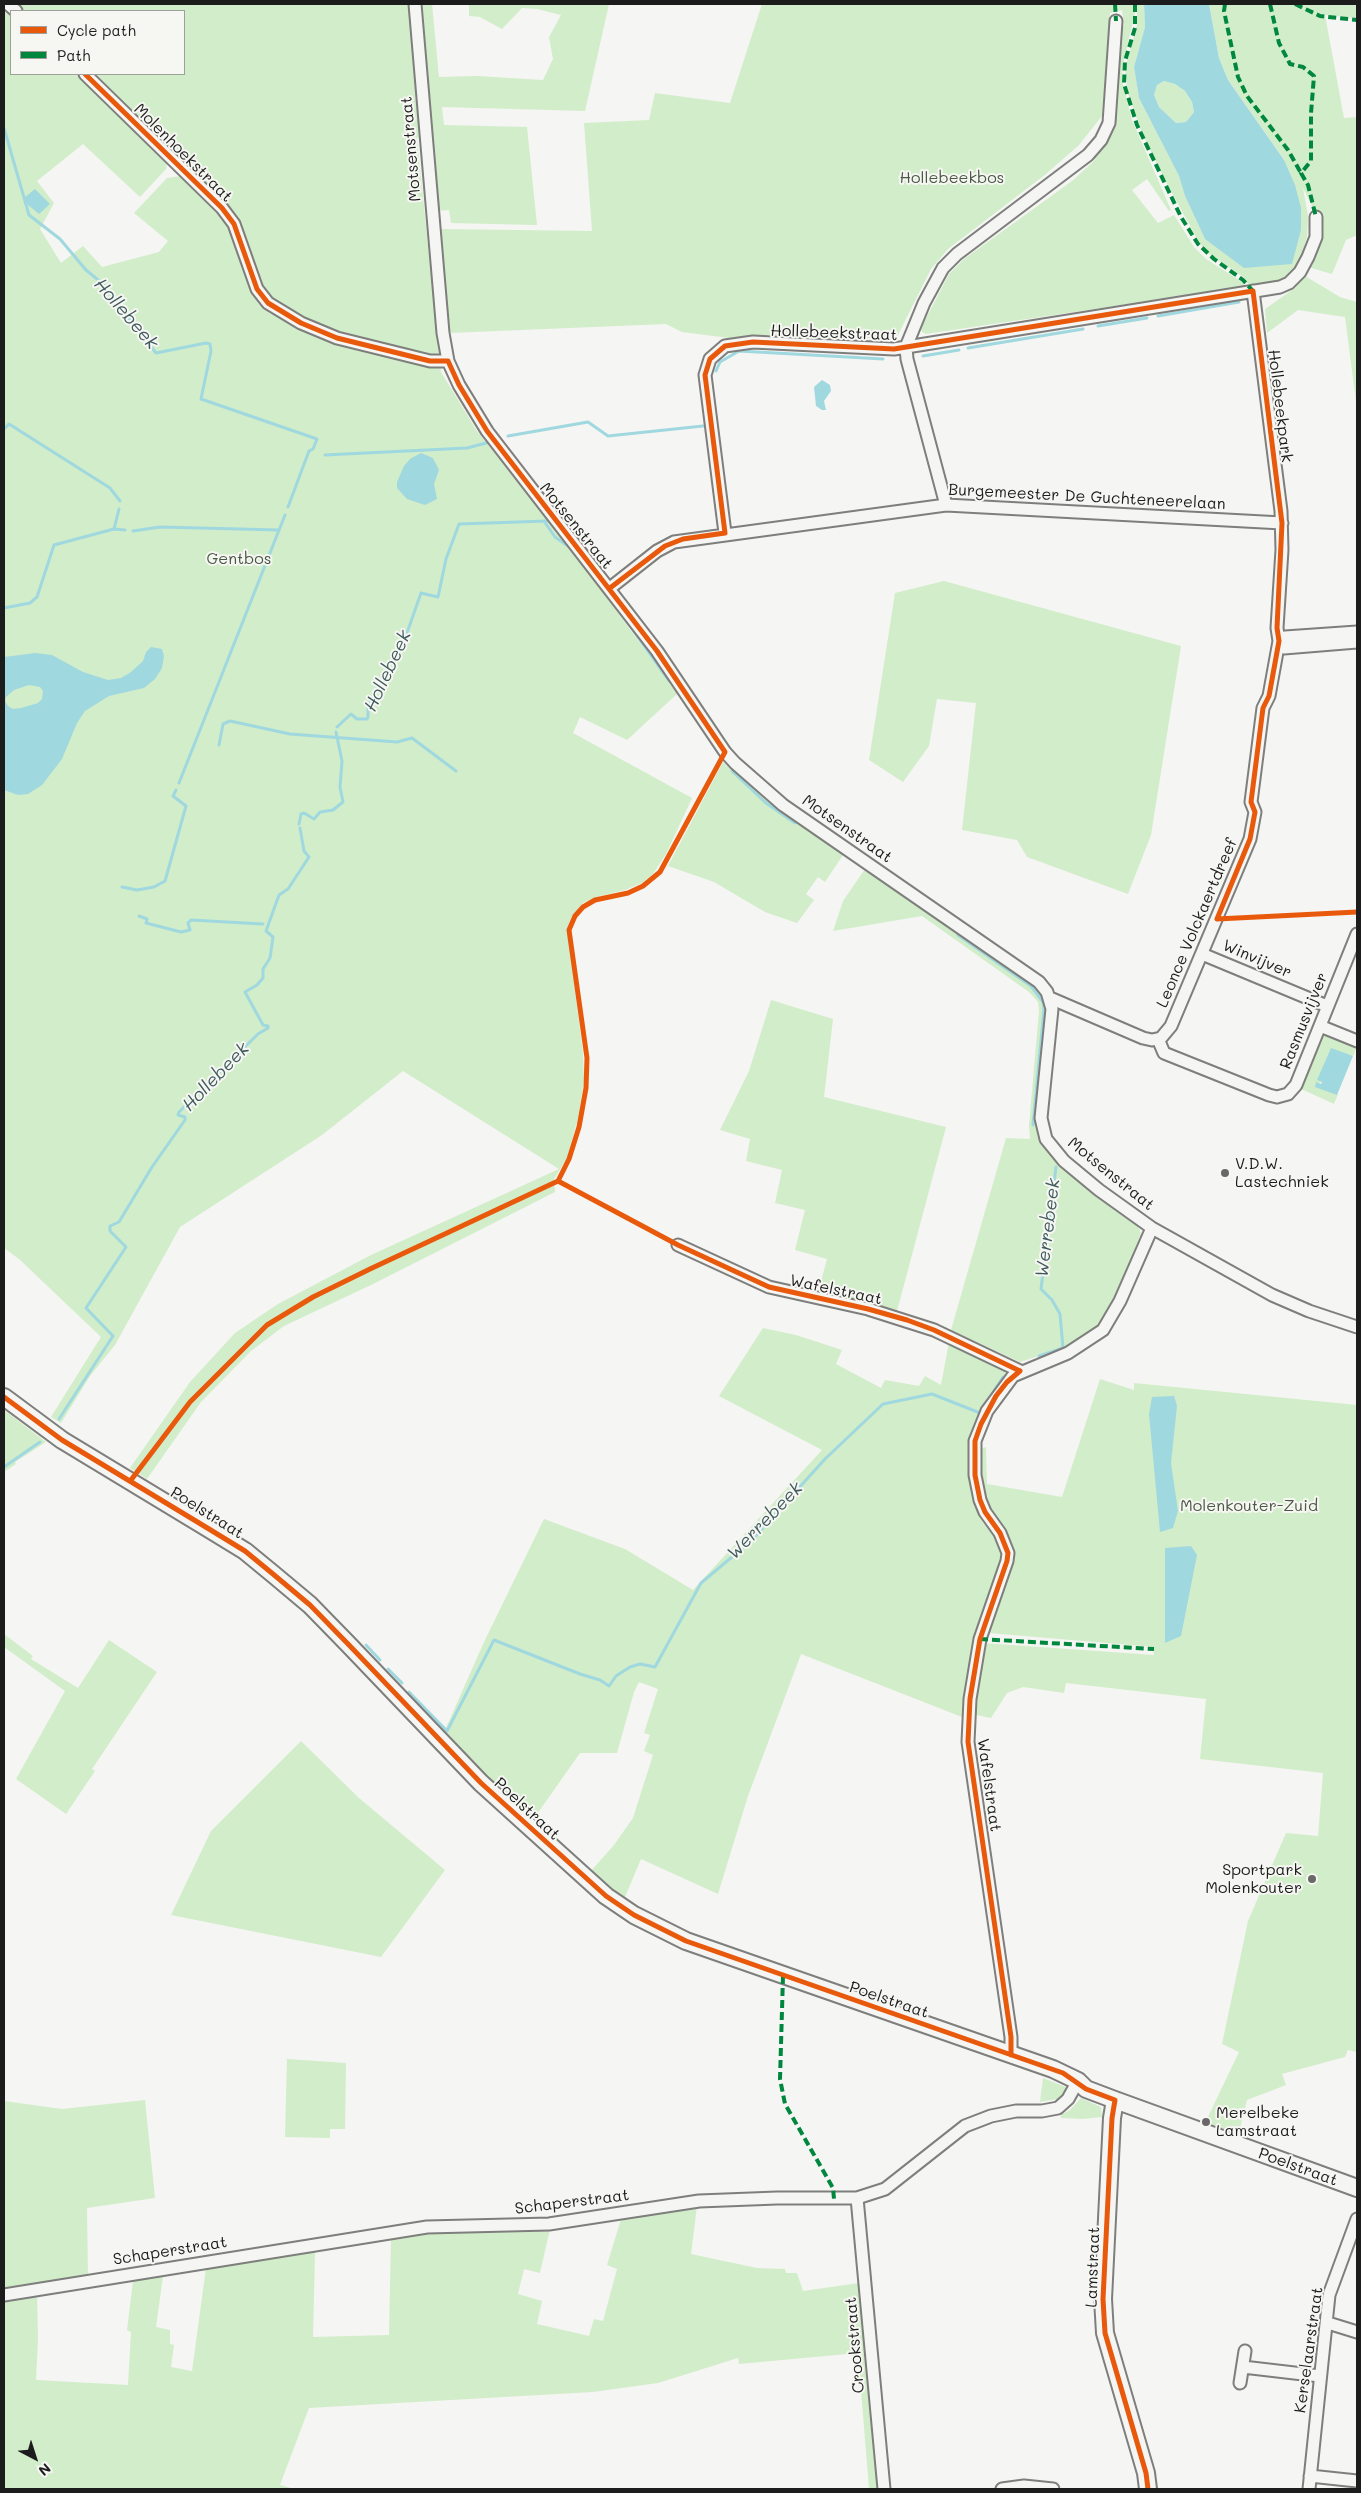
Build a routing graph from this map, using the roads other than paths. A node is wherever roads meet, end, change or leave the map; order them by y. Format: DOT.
graph roads {
  1 [pos="415,4"];
  2 [pos="1116,21"];
  3 [pos="85,75"];
  4 [pos="1316,216"];
  5 [pos="1253,291"];
  6 [pos="906,347"];
  7 [pos="448,361"];
  8 [pos="946,505"];
  9 [pos="1282,523"];
  10 [pos="725,533"];
  11 [pos="610,588"];
  12 [pos="1357,632"];
  13 [pos="1330,639"];
  14 [pos="1279,641"];
  15 [pos="1357,642"];
  16 [pos="1357,934"];
  17 [pos="1202,954"];
  18 [pos="1050,998"];
  19 [pos="1327,1006"];
  20 [pos="1320,1026"];
  21 [pos="1158,1039"];
  22 [pos="1357,1042"];
  23 [pos="1152,1228"];
  24 [pos="678,1246"];
  25 [pos="1357,1327"];
  26 [pos="1020,1371"];
  27 [pos="4,1397"];
  28 [pos="1011,2055"];
  29 [pos="1078,2081"];
  30 [pos="1115,2100"];
  31 [pos="1357,2188"];
  32 [pos="857,2198"];
  33 [pos="1357,2219"];
  34 [pos="4,2295"];
  35 [pos="1328,2323"];
  36 [pos="1357,2332"];
  37 [pos="1245,2351"];
  38 [pos="1243,2367"];
  39 [pos="1320,2376"];
  40 [pos="1240,2383"];
  41 [pos="1310,2476"];
  42 [pos="1357,2480"];
  43 [pos="884,2489"];
  44 [pos="1002,2489"];
  45 [pos="1053,2489"];
  46 [pos="1148,2489"];
  47 [pos="1309,2489"];
  1 -- 7 [label="street, Motsenstraat"];
  2 -- 6 [label="street"];
  3 -- 7 [label="street, Molenhoekstraat"];
  4 -- 5 [label="street"];
  5 -- 6 [label="street, Hollebeekstraat"];
  5 -- 9 [label="street, Hollebeekpark"];
  6 -- 8 [label="street, Hollebeekstraat"];
  6 -- 10 [label="street, Hollebeekstraat"];
  7 -- 11 [label="street, Motsenstraat"];
  8 -- 9 [label="street, Burgemeester De Guchteneerelaan"];
  8 -- 10 [label="street, Burgemeester De Guchteneerelaan"];
  9 -- 14 [label="street"];
  10 -- 11 [label="street, Burgemeester De Guchteneerelaan"];
  11 -- 18 [label="street, Motsenstraat"];
  12 -- 13 [label="street"];
  13 -- 14 [label="street"];
  13 -- 15 [label="street"];
  14 -- 17 [label="street, Leonce Volckaertdreef"];
  16 -- 19 [label="street, Rasmusvijver"];
  17 -- 19 [label="street, Winvijver"];
  17 -- 21 [label="street, Leonce Volckaertdreef"];
  18 -- 21 [label="street"];
  18 -- 23 [label="street, Motsenstraat"];
  19 -- 20 [label="street, Rasmusvijver"];
  20 -- 21 [label="street, Rasmusvijver"];
  20 -- 22 [label="street"];
  23 -- 25 [label="street, Motsenstraat"];
  23 -- 26 [label="street, Wafelstraat"];
  24 -- 26 [label="street, Wafelstraat"];
  26 -- 28 [label="street, Wafelstraat"];
  27 -- 28 [label="street, Poelstraat"];
  28 -- 29 [label="street, Poelstraat"];
  29 -- 30 [label="street, Poelstraat"];
  29 -- 32 [label="street, Schaperstraat"];
  30 -- 31 [label="street, Poelstraat"];
  30 -- 46 [label="street, Lamstraat"];
  32 -- 34 [label="street, Schaperstraat"];
  32 -- 43 [label="street, Crookstraat"];
  33 -- 35 [label="street, Kerselaarstraat"];
  35 -- 36 [label="street"];
  35 -- 39 [label="street, Kerselaarstraat"];
  37 -- 38 [label="street"];
  38 -- 39 [label="street"];
  38 -- 40 [label="street"];
  39 -- 41 [label="street, Kerselaarstraat"];
  41 -- 42 [label="street"];
  41 -- 47 [label="street, Kerselaarstraat"];
  44 -- 45 [label="street"];
}
